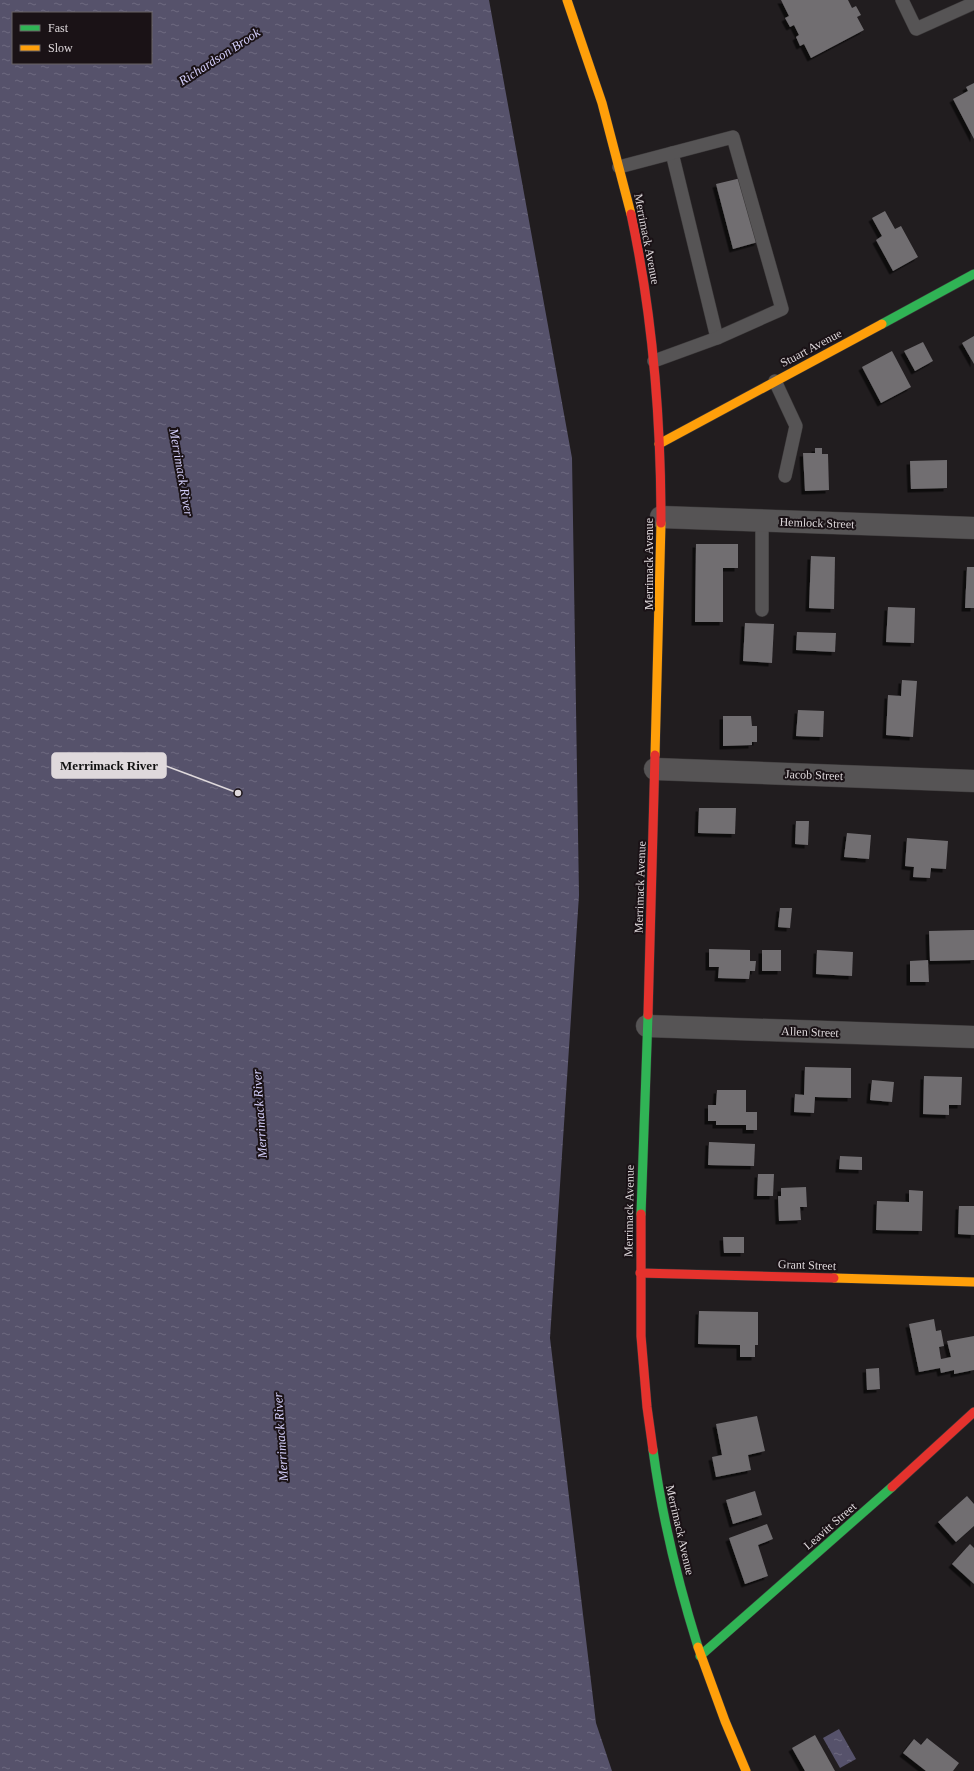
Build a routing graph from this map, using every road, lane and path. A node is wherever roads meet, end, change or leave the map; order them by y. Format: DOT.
graph roads {
  1 [pos="567,0"];
  2 [pos="902,0"];
  3 [pos="974,3"];
  4 [pos="672,153"];
  5 [pos="619,167"];
  6 [pos="974,274"];
  7 [pos="718,338"];
  8 [pos="654,361"];
  9 [pos="775,381"];
  10 [pos="659,444"];
  11 [pos="785,476"];
  12 [pos="661,518"];
  13 [pos="762,521"];
  14 [pos="974,528"];
  15 [pos="762,610"];
  16 [pos="655,769"];
  17 [pos="974,781"];
  18 [pos="647,1026"];
  19 [pos="974,1037"];
  20 [pos="640,1273"];
  21 [pos="974,1282"];
  22 [pos="974,1412"];
  23 [pos="700,1656"];
  24 [pos="746,1771"];
  1 -- 5 [label="main road, Merrimack Avenue"];
  2 -- 3 [label="lane"];
  4 -- 5 [label="lane"];
  4 -- 7 [label="lane"];
  4 -- 7 [label="lane"];
  5 -- 8 [label="main road, Merrimack Avenue"];
  6 -- 9 [label="main road, Stuart Avenue"];
  7 -- 8 [label="lane"];
  8 -- 10 [label="main road, Merrimack Avenue"];
  9 -- 10 [label="main road, Stuart Avenue"];
  9 -- 11 [label="lane"];
  10 -- 12 [label="main road, Merrimack Avenue"];
  12 -- 13 [label="street, Hemlock Street"];
  12 -- 16 [label="main road, Merrimack Avenue"];
  13 -- 14 [label="street, Hemlock Street"];
  13 -- 15 [label="lane"];
  16 -- 17 [label="street, Jacob Street"];
  16 -- 18 [label="main road, Merrimack Avenue"];
  18 -- 19 [label="street, Allen Street"];
  18 -- 20 [label="main road, Merrimack Avenue"];
  20 -- 21 [label="main road, Grant Street"];
  20 -- 23 [label="main road, Merrimack Avenue"];
  22 -- 23 [label="main road, Leavitt Street"];
  23 -- 24 [label="main road, Merrimack Avenue"];
}
